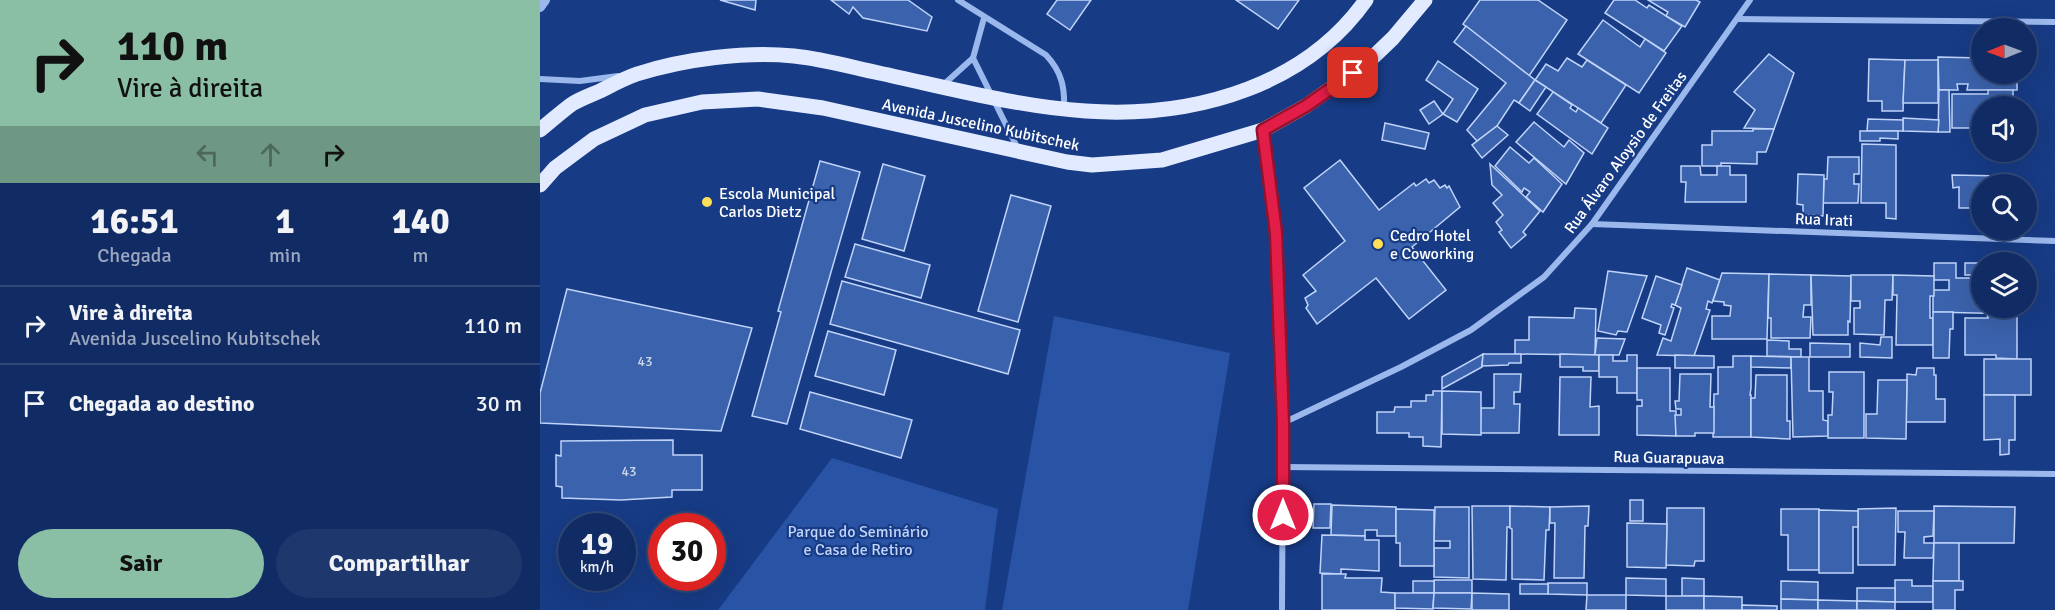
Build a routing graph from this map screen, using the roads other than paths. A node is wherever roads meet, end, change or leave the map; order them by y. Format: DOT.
graph roads {
  1 [pos="545,0"];
  2 [pos="958,0"];
  3 [pos="1366,0"];
  4 [pos="1425,0"];
  5 [pos="1750,0"];
  6 [pos="540,7"];
  7 [pos="984,18"];
  8 [pos="1738,19"];
  9 [pos="2055,22"];
  10 [pos="973,58"];
  11 [pos="636,74"];
  12 [pos="540,79"];
  13 [pos="942,86"];
  14 [pos="991,96"];
  15 [pos="1064,110"];
  16 [pos="540,130"];
  17 [pos="1263,130"];
  18 [pos="1020,152"];
  19 [pos="540,185"];
  20 [pos="1592,224"];
  21 [pos="2055,240"];
  22 [pos="1283,423"];
  23 [pos="1283,467"];
  24 [pos="2055,474"];
  25 [pos="1282,610"];
  1 -- 6 [label="street"];
  2 -- 7 [label="street"];
  3 -- 15 [label="main road, Avenida Juscelino Kubitschek"];
  4 -- 17 [label="main road, Avenida Juscelino Kubitschek"];
  5 -- 8 [label="street, Rua Álvaro Aloysio de Freitas"];
  7 -- 10 [label="street"];
  7 -- 15 [label="street"];
  8 -- 9 [label="street"];
  8 -- 20 [label="street, Rua Álvaro Aloysio de Freitas"];
  10 -- 13 [label="street"];
  10 -- 14 [label="street"];
  11 -- 12 [label="street"];
  11 -- 13 [label="main road, Avenida Juscelino Kubitschek"];
  11 -- 16 [label="main road, Avenida Juscelino Kubitschek"];
  13 -- 14 [label="main road, Avenida Juscelino Kubitschek"];
  14 -- 15 [label="main road, Avenida Juscelino Kubitschek"];
  14 -- 18 [label="street"];
  17 -- 18 [label="main road, Avenida Juscelino Kubitschek"];
  17 -- 22 [label="street"];
  18 -- 19 [label="main road, Avenida Juscelino Kubitschek"];
  20 -- 21 [label="street, Rua Irati"];
  20 -- 22 [label="street, Rua Álvaro Aloysio de Freitas"];
  22 -- 23 [label="street"];
  23 -- 24 [label="street, Rua Guarapuava"];
  23 -- 25 [label="street"];
}
